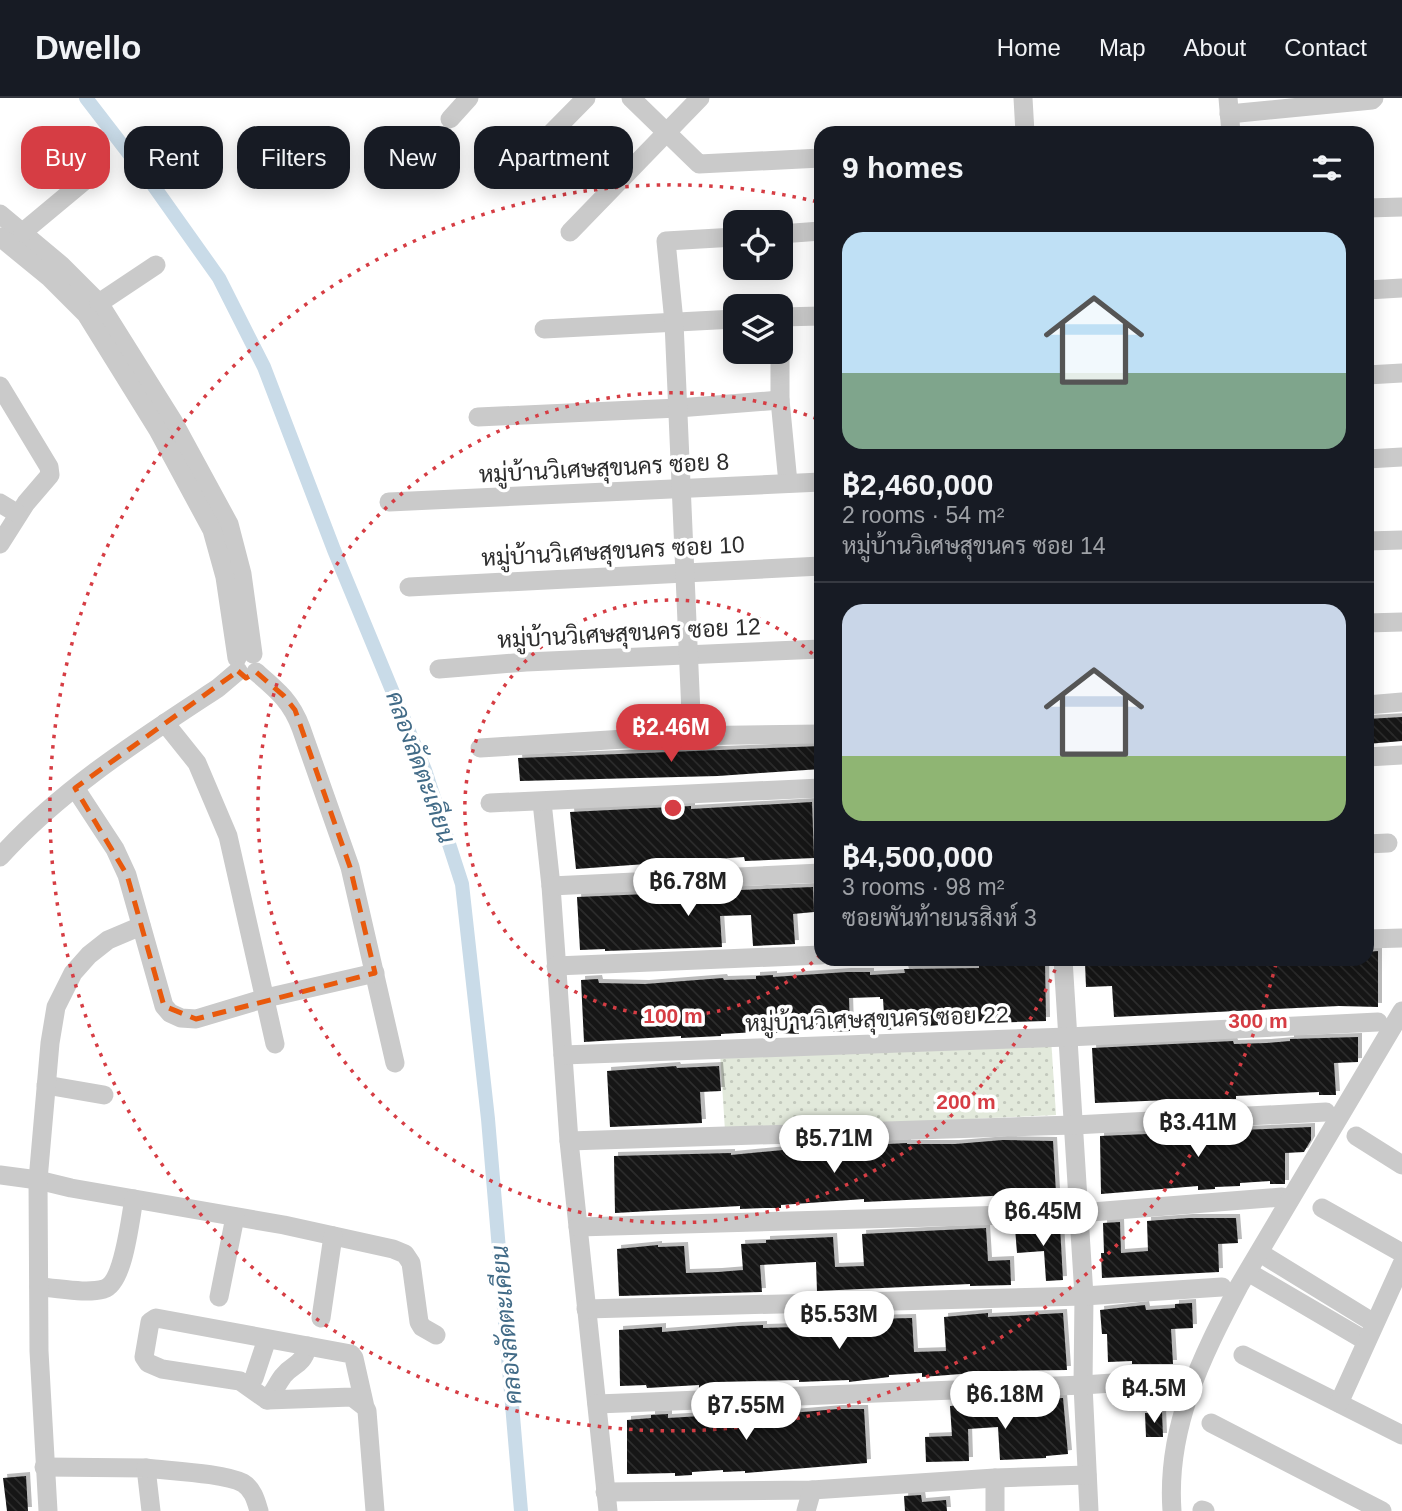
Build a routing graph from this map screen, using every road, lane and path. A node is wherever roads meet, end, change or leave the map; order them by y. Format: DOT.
graph roads {
  1 [pos="469,98"];
  2 [pos="586,98"];
  3 [pos="631,98"];
  4 [pos="700,98"];
  5 [pos="1023,98"];
  6 [pos="1374,98"];
  7 [pos="1305,102"];
  8 [pos="1230,115"];
  9 [pos="450,119"];
  10 [pos="558,126"];
  11 [pos="1024,126"];
  12 [pos="667,133"];
  13 [pos="814,158"];
  14 [pos="75,189"];
  15 [pos="1402,207"];
  16 [pos="1374,208"];
  17 [pos="0,214"];
  18 [pos="23,232"];
  19 [pos="570,232"];
  20 [pos="814,232"];
  21 [pos="793,233"];
  22 [pos="0,237"];
  23 [pos="723,238"];
  24 [pos="156,265"];
  25 [pos="1402,288"];
  26 [pos="1374,290"];
  27 [pos="99,303"];
  28 [pos="814,316"];
  29 [pos="793,317"];
  30 [pos="723,320"];
  31 [pos="674,322"];
  32 [pos="544,329"];
  33 [pos="779,364"];
  34 [pos="1402,373"];
  35 [pos="1374,375"];
  36 [pos="0,386"];
  37 [pos="780,400"];
  38 [pos="678,408"];
  39 [pos="478,417"];
  40 [pos="1402,457"];
  41 [pos="1374,459"];
  42 [pos="814,482"];
  43 [pos="788,483"];
  44 [pos="681,490"];
  45 [pos="390,502"];
  46 [pos="0,503"];
  47 [pos="18,514"];
  48 [pos="223,537"];
  49 [pos="1402,540"];
  50 [pos="1374,541"];
  51 [pos="0,544"];
  52 [pos="814,566"];
  53 [pos="685,572"];
  54 [pos="409,587"];
  55 [pos="1402,622"];
  56 [pos="1374,623"];
  57 [pos="814,649"];
  58 [pos="687,656"];
  59 [pos="246,663"];
  60 [pos="439,668"];
  61 [pos="1402,702"];
  62 [pos="1374,704"];
  63 [pos="165,723"];
  64 [pos="814,734"];
  65 [pos="692,737"];
  66 [pos="480,748"];
  67 [pos="1402,755"];
  68 [pos="1374,757"];
  69 [pos="75,788"];
  70 [pos="814,788"];
  71 [pos="542,802"];
  72 [pos="490,803"];
  73 [pos="1388,843"];
  74 [pos="1374,844"];
  75 [pos="0,857"];
  76 [pos="814,873"];
  77 [pos="551,886"];
  78 [pos="141,926"];
  79 [pos="1402,938"];
  80 [pos="1374,939"];
  81 [pos="814,955"];
  82 [pos="1063,966"];
  83 [pos="556,967"];
  84 [pos="375,973"];
  85 [pos="266,998"];
  86 [pos="1402,1011"];
  87 [pos="1378,1022"];
  88 [pos="1068,1037"];
  89 [pos="275,1044"];
  90 [pos="563,1055"];
  91 [pos="395,1063"];
  92 [pos="46,1085"];
  93 [pos="104,1095"];
  94 [pos="1326,1112"];
  95 [pos="1074,1125"];
  96 [pos="1356,1136"];
  97 [pos="569,1141"];
  98 [pos="1402,1166"];
  99 [pos="0,1175"];
  100 [pos="38,1180"];
  101 [pos="1282,1197"];
  102 [pos="134,1199"];
  103 [pos="1322,1208"];
  104 [pos="1079,1213"];
  105 [pos="236,1217"];
  106 [pos="578,1227"];
  107 [pos="333,1236"];
  108 [pos="1260,1253"];
  109 [pos="1402,1253"];
  110 [pos="1402,1264"];
  111 [pos="1248,1272"];
  112 [pos="39,1287"];
  113 [pos="1222,1287"];
  114 [pos="1084,1296"];
  115 [pos="219,1297"];
  116 [pos="586,1309"];
  117 [pos="321,1318"];
  118 [pos="1374,1322"];
  119 [pos="436,1335"];
  120 [pos="267,1339"];
  121 [pos="1366,1341"];
  122 [pos="309,1346"];
  123 [pos="1242,1355"];
  124 [pos="1186,1378"];
  125 [pos="247,1385"];
  126 [pos="1083,1385"];
  127 [pos="267,1400"];
  128 [pos="1339,1403"];
  129 [pos="597,1404"];
  130 [pos="365,1407"];
  131 [pos="1211,1423"];
  132 [pos="1402,1435"];
  133 [pos="44,1467"];
  134 [pos="146,1468"];
  135 [pos="1087,1475"];
  136 [pos="995,1478"];
  137 [pos="812,1490"];
  138 [pos="607,1502"];
  139 [pos="48,1511"];
  140 [pos="150,1511"];
  141 [pos="259,1511"];
  142 [pos="375,1511"];
  143 [pos="806,1511"];
  144 [pos="995,1511"];
  145 [pos="1089,1511"];
  146 [pos="1172,1511"];
  147 [pos="1382,1511"];
  1 -- 9 [label="street"];
  2 -- 10 [label="street"];
  3 -- 12 [label="street"];
  4 -- 12 [label="street"];
  5 -- 11 [label="street"];
  6 -- 7 [label="street"];
  7 -- 8 [label="street"];
  12 -- 13 [label="street"];
  12 -- 19 [label="street"];
  14 -- 18 [label="street"];
  15 -- 16 [label="street"];
  17 -- 18 [label="street"];
  18 -- 27 [label="street"];
  20 -- 21 [label="street"];
  22 -- 48 [label="street"];
  23 -- 31 [label="street"];
  24 -- 27 [label="street"];
  25 -- 26 [label="street"];
  27 -- 48 [label="street"];
  28 -- 29 [label="street"];
  30 -- 31 [label="street"];
  31 -- 32 [label="street"];
  31 -- 38 [label="street"];
  33 -- 37 [label="street"];
  34 -- 35 [label="street"];
  36 -- 47 [label="street"];
  37 -- 38 [label="street"];
  37 -- 43 [label="street"];
  38 -- 39 [label="street"];
  38 -- 44 [label="street"];
  40 -- 41 [label="street"];
  42 -- 43 [label="street, หมู่บ้านวิเศษสุขนคร ซอย 8"];
  43 -- 44 [label="street, หมู่บ้านวิเศษสุขนคร ซอย 8"];
  44 -- 45 [label="street, หมู่บ้านวิเศษสุขนคร ซอย 8"];
  44 -- 53 [label="street"];
  46 -- 47 [label="street"];
  47 -- 51 [label="street"];
  48 -- 59 [label="street"];
  49 -- 50 [label="street"];
  52 -- 53 [label="street, หมู่บ้านวิเศษสุขนคร ซอย 10"];
  53 -- 54 [label="street, หมู่บ้านวิเศษสุขนคร ซอย 10"];
  53 -- 58 [label="street"];
  55 -- 56 [label="street"];
  57 -- 58 [label="street, หมู่บ้านวิเศษสุขนคร ซอย 12"];
  58 -- 60 [label="street, หมู่บ้านวิเศษสุขนคร ซอย 12"];
  58 -- 65 [label="street"];
  59 -- 63 [label="street"];
  59 -- 84 [label="street"];
  61 -- 62 [label="street"];
  63 -- 69 [label="street"];
  63 -- 85 [label="street"];
  64 -- 65 [label="street"];
  65 -- 66 [label="street"];
  67 -- 68 [label="street"];
  69 -- 75 [label="street"];
  69 -- 78 [label="street"];
  70 -- 71 [label="street"];
  71 -- 72 [label="street"];
  71 -- 77 [label="street"];
  73 -- 74 [label="street"];
  76 -- 77 [label="street"];
  77 -- 83 [label="street"];
  78 -- 85 [label="street"];
  78 -- 92 [label="street"];
  79 -- 80 [label="street"];
  81 -- 83 [label="street"];
  82 -- 88 [label="street"];
  83 -- 90 [label="street"];
  84 -- 85 [label="street"];
  84 -- 91 [label="street"];
  85 -- 89 [label="street"];
  86 -- 108 [label="street"];
  87 -- 88 [label="street, หมู่บ้านวิเศษสุขนคร ซอย 22"];
  88 -- 90 [label="street, หมู่บ้านวิเศษสุขนคร ซอย 22"];
  88 -- 95 [label="street"];
  90 -- 97 [label="street"];
  92 -- 93 [label="street"];
  92 -- 100 [label="street"];
  94 -- 95 [label="street"];
  95 -- 97 [label="street"];
  95 -- 104 [label="street"];
  96 -- 98 [label="street"];
  97 -- 106 [label="street"];
  99 -- 100 [label="street"];
  100 -- 102 [label="street"];
  100 -- 112 [label="street"];
  101 -- 104 [label="street"];
  102 -- 105 [label="street"];
  102 -- 112 [label="street"];
  103 -- 109 [label="street"];
  104 -- 106 [label="street"];
  104 -- 114 [label="street"];
  105 -- 107 [label="street"];
  105 -- 115 [label="street"];
  106 -- 116 [label="street"];
  107 -- 117 [label="street"];
  107 -- 119 [label="street"];
  108 -- 111 [label="street"];
  108 -- 118 [label="street"];
  110 -- 118 [label="street"];
  111 -- 121 [label="street"];
  111 -- 146 [label="street"];
  112 -- 133 [label="street"];
  113 -- 114 [label="street"];
  114 -- 116 [label="street"];
  114 -- 126 [label="street"];
  116 -- 129 [label="street"];
  118 -- 121 [label="street"];
  120 -- 122 [label="street"];
  120 -- 125 [label="street"];
  120 -- 125 [label="street"];
  121 -- 128 [label="street"];
  122 -- 127 [label="street"];
  122 -- 130 [label="street"];
  123 -- 128 [label="street"];
  124 -- 126 [label="street"];
  125 -- 127 [label="street"];
  126 -- 129 [label="street"];
  126 -- 135 [label="street"];
  127 -- 130 [label="street"];
  128 -- 132 [label="street"];
  129 -- 138 [label="street"];
  130 -- 142 [label="street"];
  131 -- 147 [label="street"];
  133 -- 134 [label="street"];
  133 -- 139 [label="street"];
  134 -- 140 [label="street"];
  134 -- 141 [label="street"];
  135 -- 136 [label="street"];
  135 -- 145 [label="street"];
  136 -- 137 [label="street"];
  136 -- 144 [label="street"];
  137 -- 138 [label="street"];
  137 -- 143 [label="street"];
}
